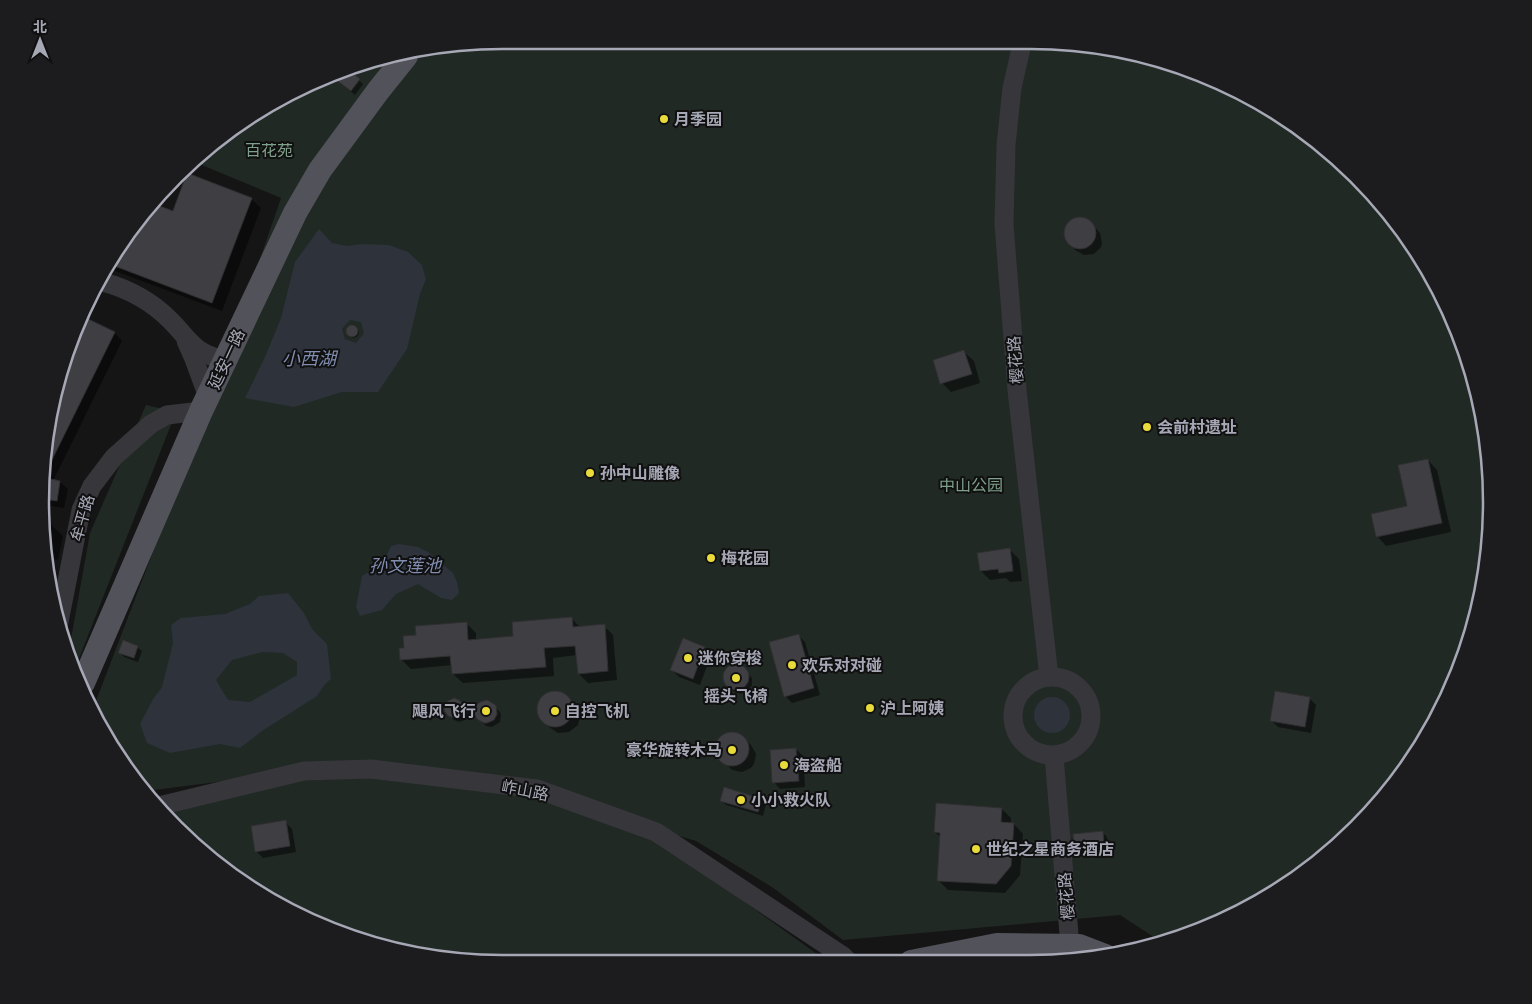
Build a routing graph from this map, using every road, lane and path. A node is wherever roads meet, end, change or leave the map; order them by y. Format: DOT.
graph roads {
  1 [pos="1021,49"];
  2 [pos="403,60"];
  3 [pos="105,282"];
  4 [pos="184,337"];
  5 [pos="226,360"];
  6 [pos="205,404"];
  7 [pos="62,609"];
  8 [pos="1049,677"];
  9 [pos="85,680"];
  10 [pos="1054,756"];
  11 [pos="165,805"];
  12 [pos="1070,946"];
  13 [pos="1091,951"];
  14 [pos="841,955"];
  15 [pos="946,955"];
  1 -- 8 [label="street, 樱花路"];
  2 -- 5 [label="main road, 延安一路"];
  3 -- 4 [label="street"];
  4 -- 5 [label="street"];
  4 -- 6 [label="street"];
  5 -- 6 [label="main road, 延安一路"];
  6 -- 7 [label="street, 牟平路"];
  6 -- 9 [label="main road, 延安一路"];
  8 -- 10 [label="street"];
  8 -- 10 [label="street"];
  10 -- 12 [label="street, 樱花路"];
  11 -- 14 [label="street, 岞山路"];
  12 -- 13 [label="main road"];
  12 -- 15 [label="main road"];
}
